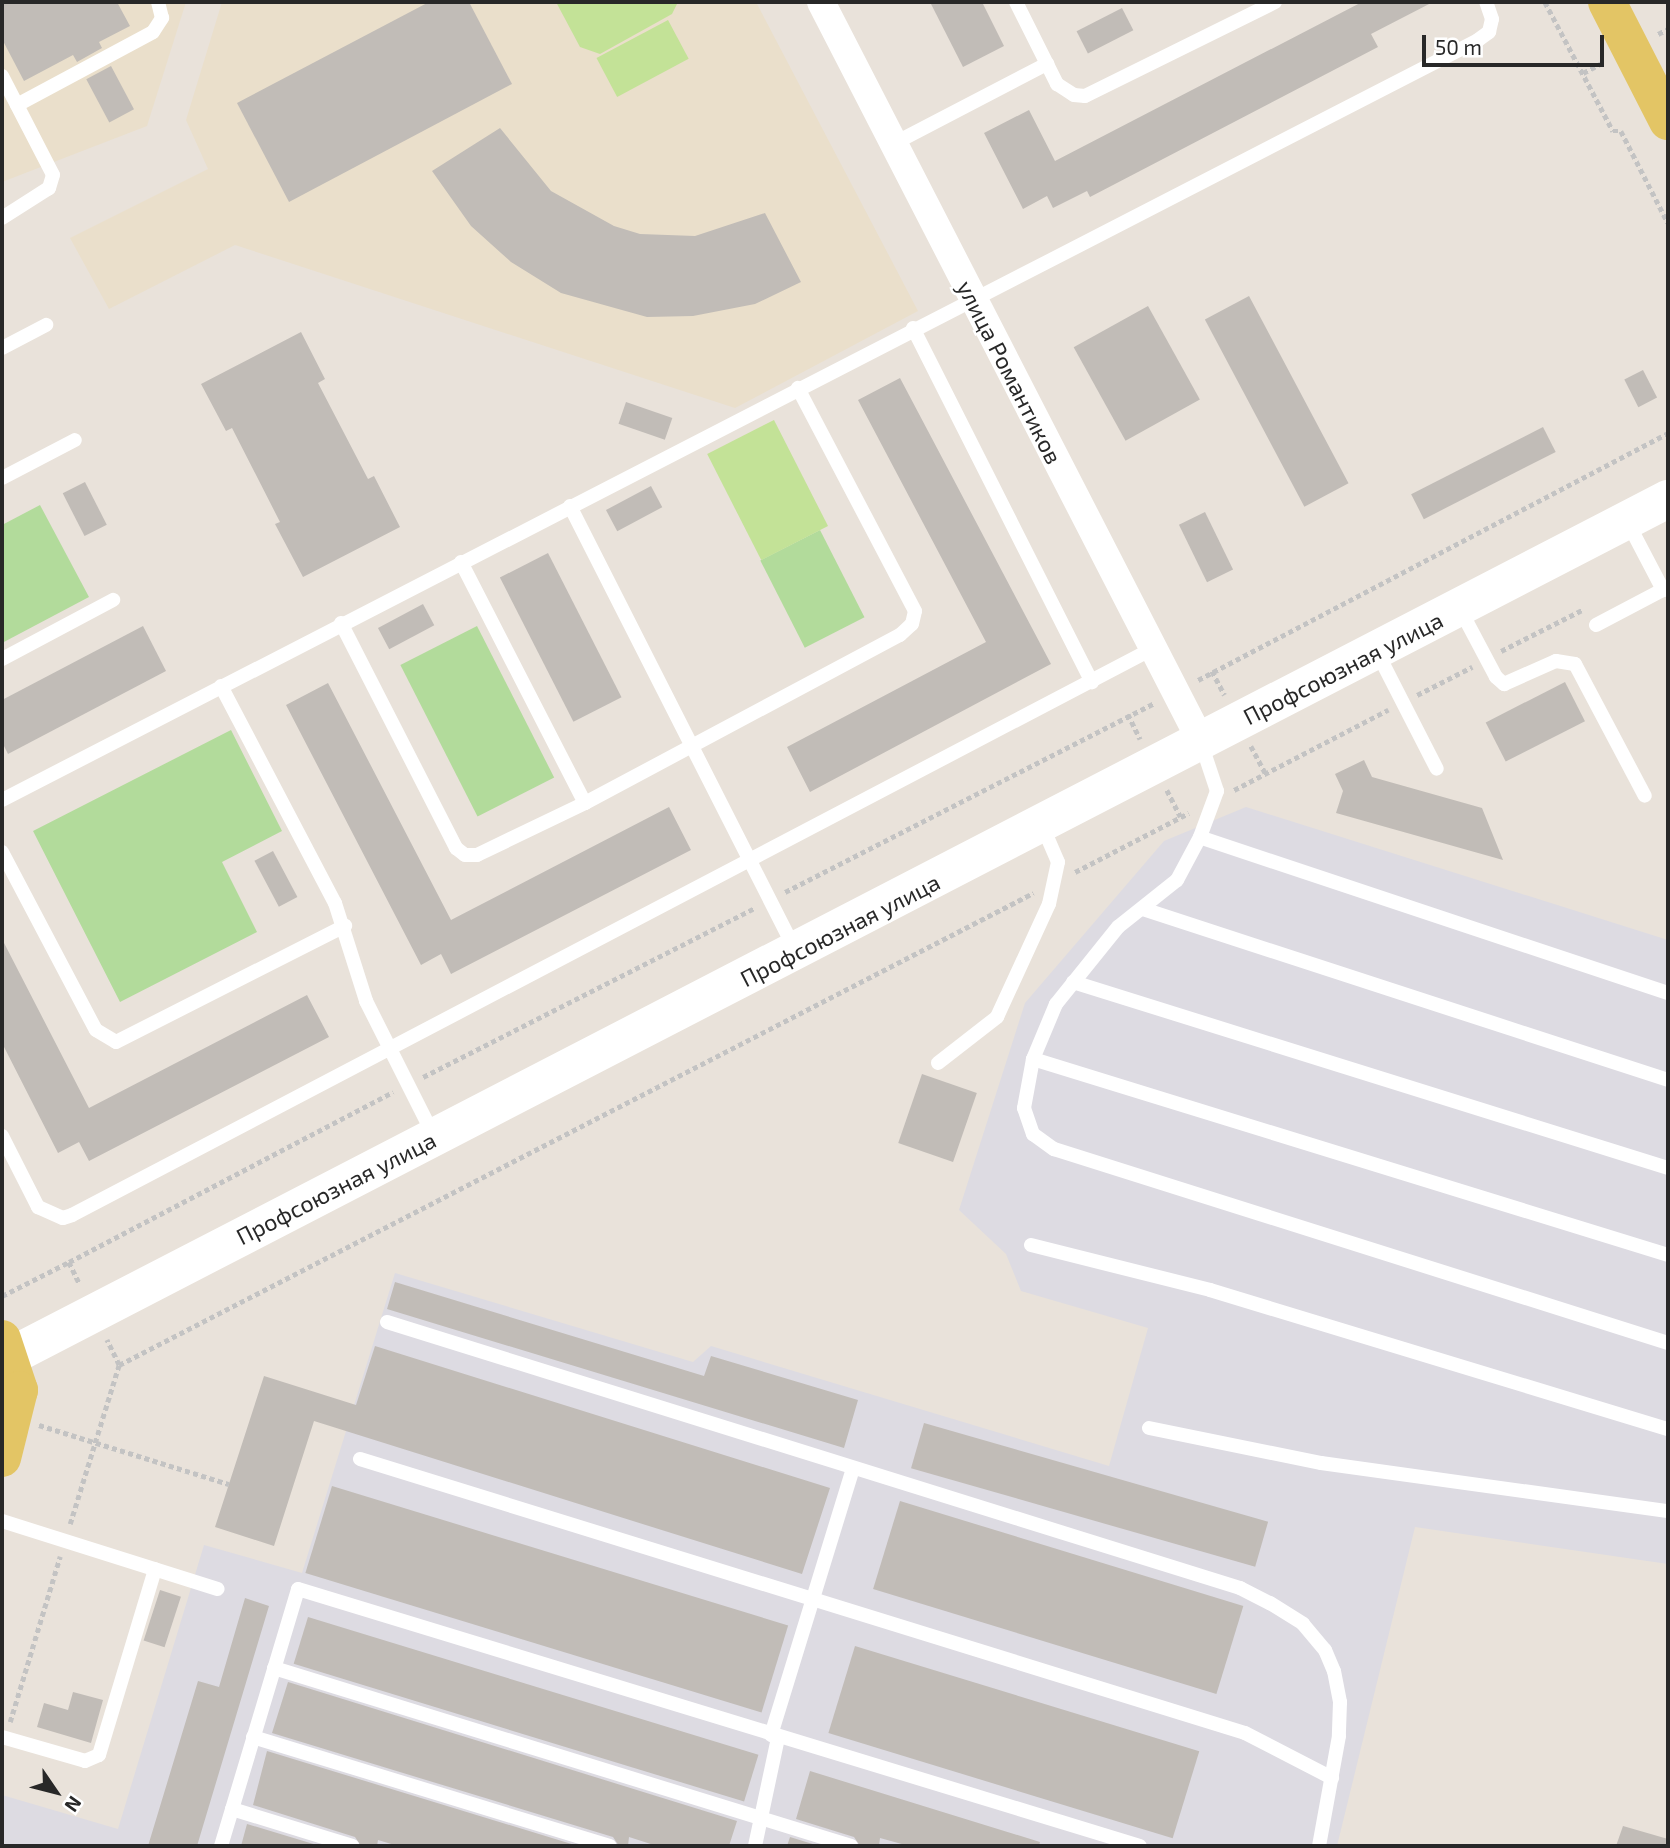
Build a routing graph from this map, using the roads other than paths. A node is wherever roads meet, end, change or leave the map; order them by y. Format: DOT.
graph roads {
  1 [pos="158,2"];
  2 [pos="821,2"];
  3 [pos="1016,2"];
  4 [pos="1275,2"];
  5 [pos="1486,2"];
  6 [pos="1607,2"];
  7 [pos="1047,64"];
  8 [pos="2,76"];
  9 [pos="17,105"];
  10 [pos="1668,121"];
  11 [pos="893,144"];
  12 [pos="2,218"];
  13 [pos="972,297"];
  14 [pos="46,325"];
  15 [pos="914,327"];
  16 [pos="2,348"];
  17 [pos="797,388"];
  18 [pos="75,440"];
  19 [pos="2,478"];
  20 [pos="1668,499"];
  21 [pos="569,506"];
  22 [pos="1626,521"];
  23 [pos="461,562"];
  24 [pos="1666,589"];
  25 [pos="113,600"];
  26 [pos="1459,607"];
  27 [pos="341,623"];
  28 [pos="1596,625"];
  29 [pos="1154,648"];
  30 [pos="1376,651"];
  31 [pos="2,659"];
  32 [pos="1092,682"];
  33 [pos="221,686"];
  34 [pos="1201,741"];
  35 [pos="691,746"];
  36 [pos="1437,769"];
  37 [pos="1645,796"];
  38 [pos="2,800"];
  39 [pos="585,803"];
  40 [pos="1042,825"];
  41 [pos="1199,837"];
  42 [pos="2,852"];
  43 [pos="750,862"];
  44 [pos="1143,909"];
  45 [pos="345,926"];
  46 [pos="797,953"];
  47 [pos="1073,982"];
  48 [pos="1668,993"];
  49 [pos="388,1047"];
  50 [pos="1033,1059"];
  51 [pos="938,1063"];
  52 [pos="1668,1080"];
  53 [pos="2,1136"];
  54 [pos="435,1137"];
  55 [pos="1668,1168"];
  56 [pos="1031,1245"];
  57 [pos="1668,1255"];
  58 [pos="387,1322"];
  59 [pos="1668,1343"];
  60 [pos="6,1348"];
  61 [pos="1149,1428"];
  62 [pos="1668,1429"];
  63 [pos="2,1458"];
  64 [pos="360,1459"];
  65 [pos="853,1468"];
  66 [pos="1668,1511"];
  67 [pos="2,1521"];
  68 [pos="155,1569"];
  69 [pos="218,1589"];
  70 [pos="812,1600"];
  71 [pos="274,1668"];
  72 [pos="2,1737"];
  73 [pos="253,1737"];
  74 [pos="774,1737"];
  75 [pos="1332,1778"];
  76 [pos="232,1809"];
  77 [pos="762,1820"];
  78 [pos="221,1846"];
  79 [pos="352,1846"];
  80 [pos="610,1846"];
  81 [pos="755,1846"];
  82 [pos="851,1846"];
  83 [pos="1140,1846"];
  84 [pos="1319,1846"];
  1 -- 9 [label="lane"];
  2 -- 11 [label="street, улица Романтиков"];
  3 -- 7 [label="lane"];
  4 -- 7 [label="lane"];
  5 -- 13 [label="lane"];
  6 -- 10 [label="main road"];
  7 -- 11 [label="lane"];
  8 -- 9 [label="lane"];
  9 -- 12 [label="lane"];
  11 -- 13 [label="street, улица Романтиков"];
  13 -- 15 [label="lane"];
  13 -- 29 [label="street, улица Романтиков"];
  14 -- 16 [label="lane"];
  15 -- 17 [label="lane"];
  15 -- 32 [label="lane"];
  17 -- 21 [label="lane"];
  17 -- 35 [label="lane"];
  18 -- 19 [label="lane"];
  20 -- 22 [label="main road, Профсоюзная улица"];
  21 -- 23 [label="lane"];
  21 -- 35 [label="lane"];
  22 -- 24 [label="lane"];
  22 -- 26 [label="main road, Профсоюзная улица"];
  23 -- 27 [label="lane"];
  23 -- 39 [label="lane"];
  24 -- 28 [label="lane"];
  25 -- 31 [label="lane"];
  26 -- 30 [label="main road, Профсоюзная улица"];
  26 -- 37 [label="lane"];
  27 -- 33 [label="lane"];
  27 -- 39 [label="lane"];
  29 -- 32 [label="lane"];
  29 -- 34 [label="street, улица Романтиков"];
  30 -- 34 [label="main road, Профсоюзная улица"];
  30 -- 36 [label="lane"];
  32 -- 43 [label="lane"];
  33 -- 38 [label="lane"];
  33 -- 45 [label="lane"];
  34 -- 40 [label="main road, Профсоюзная улица"];
  34 -- 41 [label="lane"];
  35 -- 39 [label="lane"];
  35 -- 43 [label="lane"];
  40 -- 46 [label="main road, Профсоюзная улица"];
  40 -- 51 [label="lane"];
  41 -- 44 [label="lane"];
  41 -- 48 [label="lane"];
  42 -- 45 [label="lane"];
  43 -- 46 [label="lane"];
  43 -- 49 [label="lane"];
  44 -- 47 [label="lane"];
  44 -- 52 [label="lane"];
  45 -- 49 [label="lane"];
  46 -- 54 [label="main road, Профсоюзная улица"];
  47 -- 50 [label="lane"];
  47 -- 55 [label="lane"];
  49 -- 53 [label="lane"];
  49 -- 54 [label="lane"];
  50 -- 57 [label="lane"];
  50 -- 59 [label="lane"];
  54 -- 60 [label="main road, Профсоюзная улица"];
  56 -- 62 [label="lane"];
  58 -- 65 [label="lane"];
  60 -- 63 [label="main road"];
  61 -- 66 [label="lane"];
  64 -- 70 [label="lane"];
  65 -- 70 [label="lane"];
  65 -- 75 [label="lane"];
  67 -- 68 [label="lane"];
  68 -- 69 [label="lane"];
  68 -- 72 [label="lane"];
  70 -- 74 [label="lane"];
  70 -- 75 [label="lane"];
  71 -- 73 [label="lane"];
  71 -- 74 [label="lane"];
  71 -- 77 [label="lane"];
  73 -- 76 [label="lane"];
  73 -- 80 [label="lane"];
  74 -- 77 [label="lane"];
  74 -- 83 [label="lane"];
  75 -- 84 [label="lane"];
  76 -- 78 [label="lane"];
  76 -- 79 [label="lane"];
  77 -- 81 [label="lane"];
  77 -- 82 [label="lane"];
}
